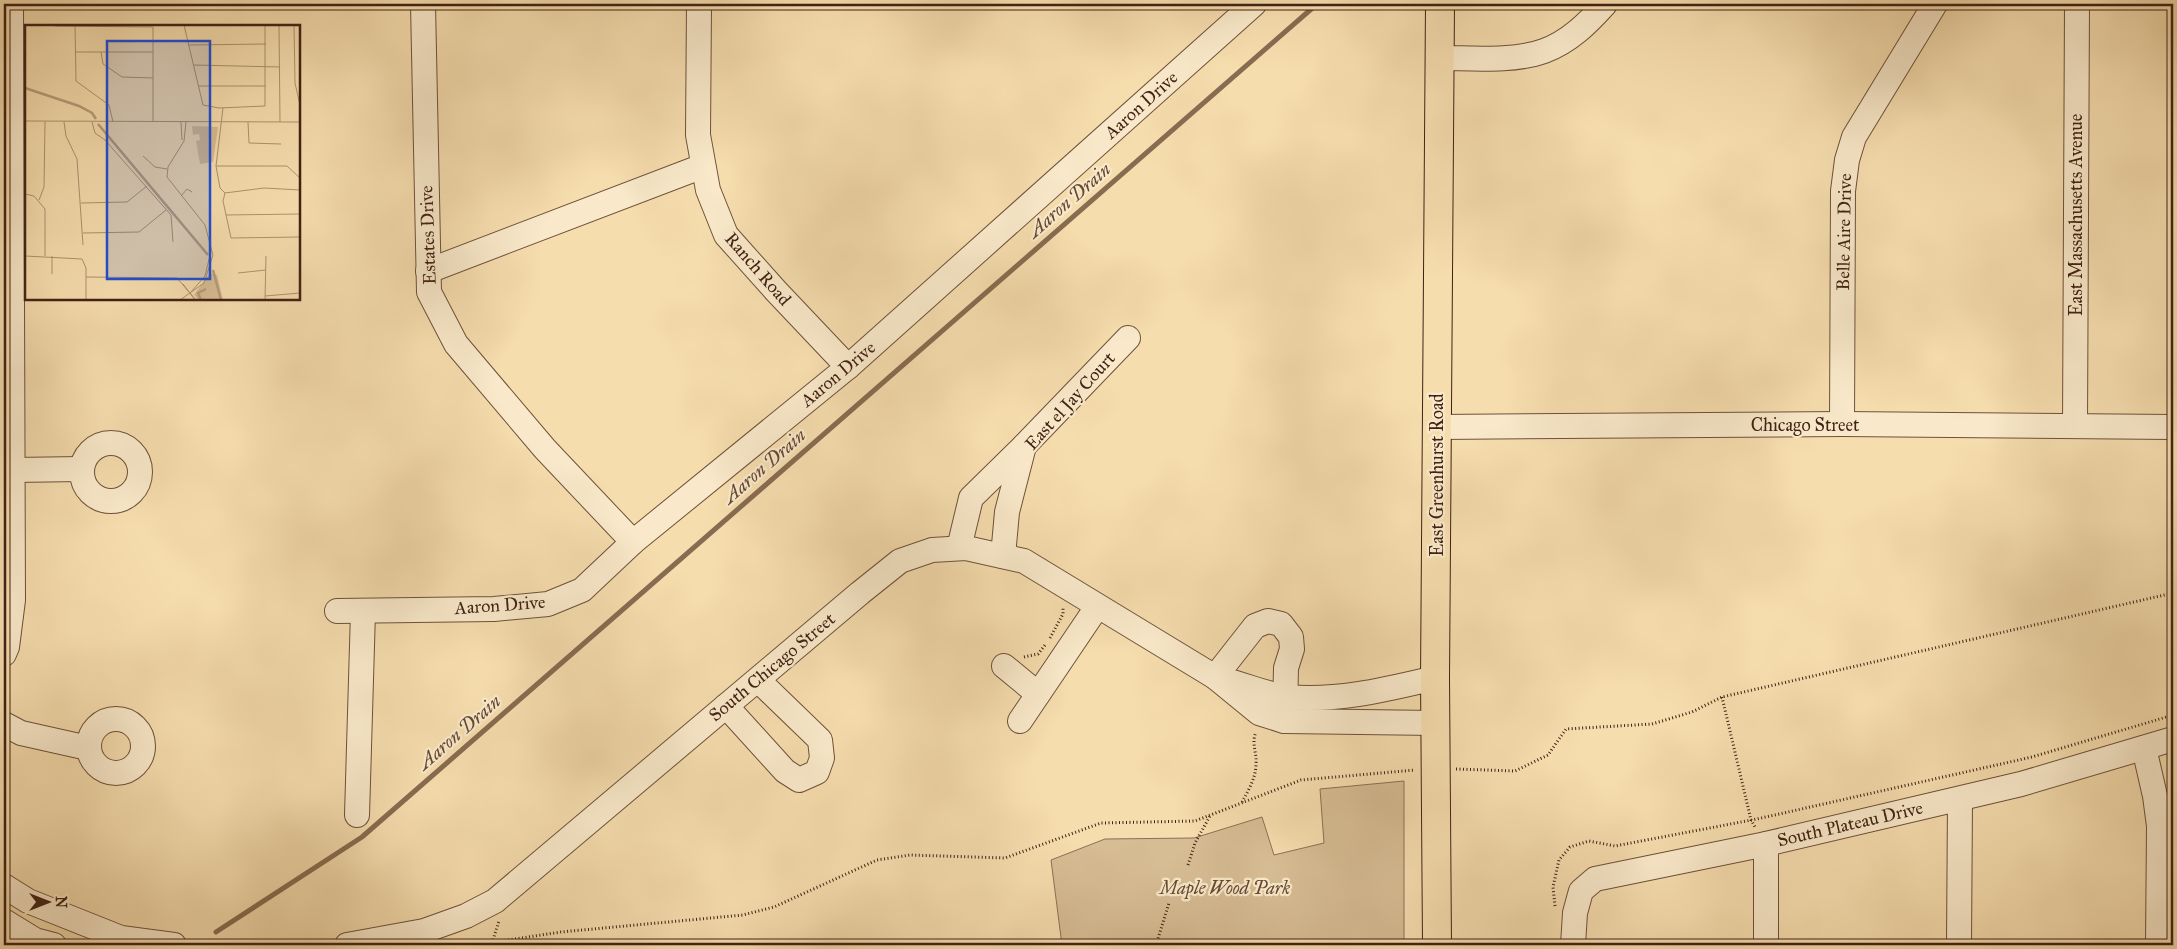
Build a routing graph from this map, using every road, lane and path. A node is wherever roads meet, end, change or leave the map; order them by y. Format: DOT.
graph roads {
  1 [pos="10,4"];
  2 [pos="423,4"];
  3 [pos="699,4"];
  4 [pos="1254,4"];
  5 [pos="1440,4"];
  6 [pos="1605,4"];
  7 [pos="1935,4"];
  8 [pos="2077,4"];
  9 [pos="1440,58"];
  10 [pos="703,166"];
  11 [pos="18,201"];
  12 [pos="428,271"];
  13 [pos="1128,338"];
  14 [pos="848,366"];
  15 [pos="1842,424"];
  16 [pos="2075,426"];
  17 [pos="1438,427"];
  18 [pos="2173,427"];
  19 [pos="1024,446"];
  20 [pos="82,469"];
  21 [pos="13,470"];
  22 [pos="632,542"];
  23 [pos="959,548"];
  24 [pos="1003,556"];
  25 [pos="2173,593"];
  26 [pos="1063,600"];
  27 [pos="1097,607"];
  28 [pos="337,611"];
  29 [pos="363,612"];
  30 [pos="4,654"];
  31 [pos="1010,659"];
  32 [pos="1215,677"];
  33 [pos="1435,678"];
  34 [pos="758,680"];
  35 [pos="1038,694"];
  36 [pos="1285,697"];
  37 [pos="1722,697"];
  38 [pos="726,706"];
  39 [pos="1259,713"];
  40 [pos="2173,715"];
  41 [pos="1020,721"];
  42 [pos="1284,721"];
  43 [pos="1436,723"];
  44 [pos="4,724"];
  45 [pos="2173,739"];
  46 [pos="88,748"];
  47 [pos="2144,748"];
  48 [pos="1419,770"];
  49 [pos="1960,799"];
  50 [pos="1242,803"];
  51 [pos="357,815"];
  52 [pos="1210,815"];
  53 [pos="1751,820"];
  54 [pos="1766,844"];
  55 [pos="1188,865"];
  56 [pos="4,886"];
  57 [pos="1168,902"];
  58 [pos="1554,912"];
  59 [pos="500,917"];
  60 [pos="4,920"];
  61 [pos="490,944"];
  62 [pos="54,945"];
  63 [pos="174,945"];
  64 [pos="347,945"];
  65 [pos="1156,945"];
  66 [pos="1437,945"];
  67 [pos="1573,945"];
  68 [pos="1766,945"];
  69 [pos="1959,945"];
  70 [pos="2158,945"];
  1 -- 11 [label="street"];
  2 -- 12 [label="street, Estates Drive"];
  3 -- 10 [label="street, Ranch Road"];
  4 -- 14 [label="street, Aaron Drive"];
  5 -- 9 [label="main road, East Greenhurst Road"];
  6 -- 9 [label="street"];
  7 -- 15 [label="street, Belle Aire Drive"];
  8 -- 16 [label="street, East Massachusetts Avenue"];
  9 -- 17 [label="main road, East Greenhurst Road"];
  10 -- 12 [label="street"];
  10 -- 14 [label="street, Ranch Road"];
  11 -- 21 [label="street"];
  12 -- 22 [label="street, Estates Drive"];
  13 -- 19 [label="street, East el Jay Court"];
  14 -- 22 [label="street, Aaron Drive"];
  15 -- 16 [label="street, Chicago Street"];
  15 -- 17 [label="street, Chicago Street"];
  16 -- 18 [label="street, Chicago Street"];
  17 -- 33 [label="main road, East Greenhurst Road"];
  19 -- 23 [label="street"];
  19 -- 24 [label="street, East el Jay Court"];
  20 -- 21 [label="street"];
  21 -- 30 [label="street"];
  22 -- 29 [label="street, Aaron Drive"];
  23 -- 24 [label="street, South Chicago Street"];
  23 -- 34 [label="street, South Chicago Street"];
  24 -- 27 [label="street, South Chicago Street"];
  25 -- 37 [label="path"];
  26 -- 31 [label="path"];
  27 -- 32 [label="street, South Chicago Street"];
  27 -- 35 [label="street"];
  28 -- 29 [label="street, Aaron Drive"];
  29 -- 51 [label="street"];
  31 -- 35 [label="street"];
  32 -- 36 [label="street, South Chicago Street"];
  32 -- 36 [label="street"];
  32 -- 39 [label="street, South Chicago Street"];
  33 -- 36 [label="street, South Chicago Street"];
  33 -- 43 [label="main road, East Greenhurst Road"];
  34 -- 38 [label="street, South Chicago Street"];
  34 -- 38 [label="street"];
  35 -- 41 [label="street"];
  36 -- 42 [label="street"];
  37 -- 48 [label="path"];
  37 -- 53 [label="path"];
  38 -- 64 [label="street, South Chicago Street"];
  39 -- 42 [label="street, South Chicago Street"];
  39 -- 50 [label="path"];
  40 -- 53 [label="path"];
  42 -- 43 [label="street, South Chicago Street"];
  43 -- 48 [label="main road, East Greenhurst Road"];
  44 -- 46 [label="street"];
  45 -- 47 [label="street, South Plateau Drive"];
  47 -- 49 [label="street, South Plateau Drive"];
  47 -- 70 [label="street"];
  48 -- 50 [label="path"];
  48 -- 66 [label="main road, East Greenhurst Road"];
  49 -- 54 [label="street, South Plateau Drive"];
  49 -- 69 [label="street"];
  50 -- 52 [label="path"];
  52 -- 55 [label="path"];
  52 -- 61 [label="path"];
  53 -- 54 [label="path"];
  53 -- 58 [label="path"];
  54 -- 67 [label="street, South Plateau Drive"];
  54 -- 68 [label="street"];
  56 -- 63 [label="street"];
  57 -- 65 [label="path"];
  59 -- 61 [label="path"];
  60 -- 62 [label="street"];
}
